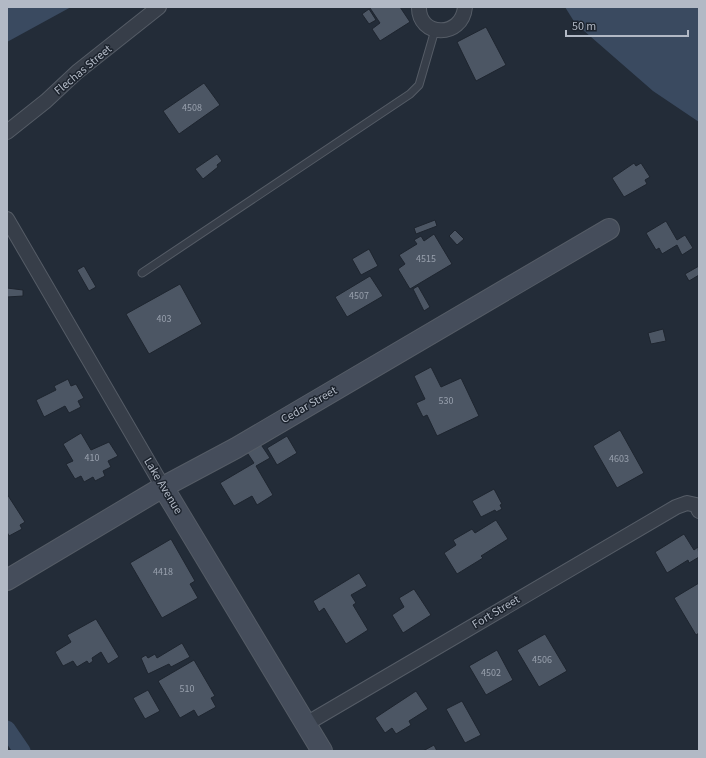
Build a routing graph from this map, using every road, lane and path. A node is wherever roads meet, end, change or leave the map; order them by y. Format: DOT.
graph roads {
  1 [pos="159,7"];
  2 [pos="419,7"];
  3 [pos="465,7"];
  4 [pos="436,30"];
  5 [pos="7,132"];
  6 [pos="7,219"];
  7 [pos="609,229"];
  8 [pos="142,273"];
  9 [pos="163,487"];
  10 [pos="699,511"];
  11 [pos="7,580"];
  12 [pos="306,724"];
  13 [pos="322,751"];
  1 -- 5 [label="street, Flechas Street"];
  2 -- 4 [label="street"];
  3 -- 4 [label="street"];
  4 -- 8 [label="lane"];
  6 -- 9 [label="street, Lake Avenue"];
  7 -- 9 [label="street, Cedar Street"];
  9 -- 11 [label="street, Cedar Street"];
  9 -- 12 [label="street, Lake Avenue"];
  10 -- 12 [label="street, Fort Street"];
  12 -- 13 [label="street, Lake Avenue"];
}
